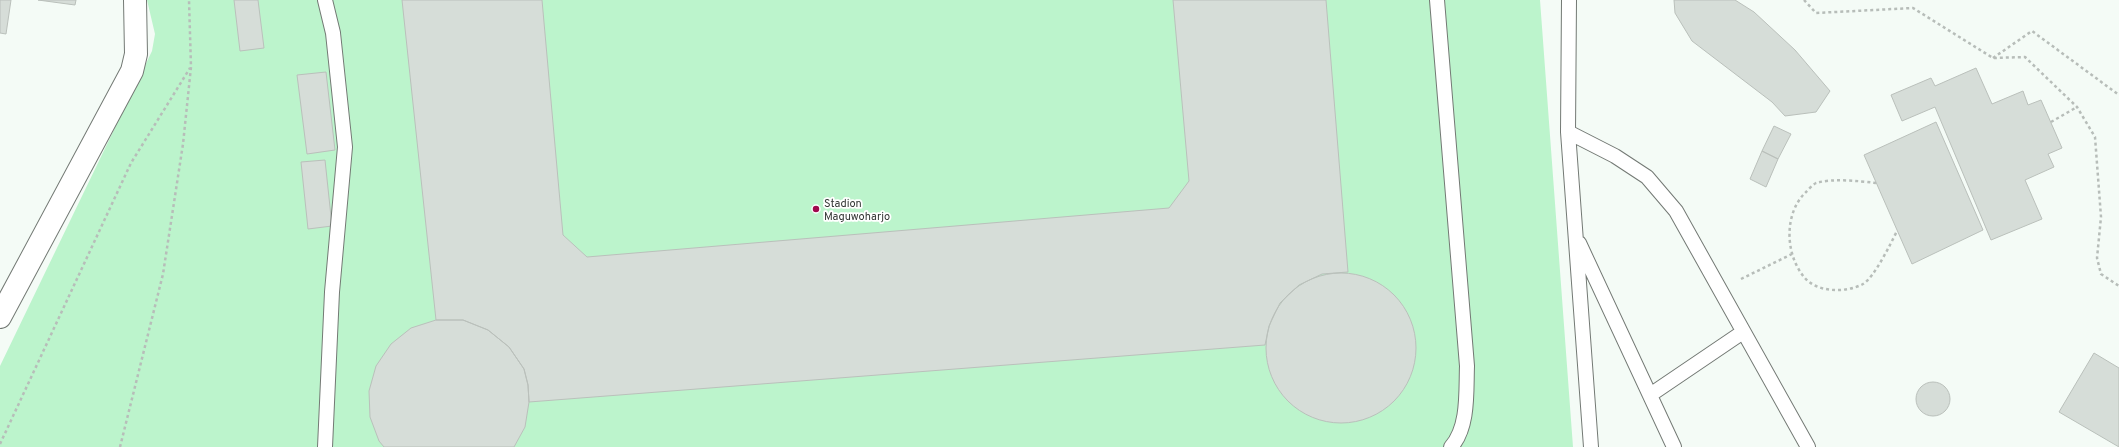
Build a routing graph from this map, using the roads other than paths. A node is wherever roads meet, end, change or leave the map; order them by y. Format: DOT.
graph roads {
  1 [pos="135,0"];
  2 [pos="325,0"];
  3 [pos="1437,0"];
  4 [pos="1569,0"];
  5 [pos="1568,132"];
  6 [pos="1575,235"];
  7 [pos="0,317"];
  8 [pos="1743,332"];
  9 [pos="1650,395"];
  10 [pos="1458,445"];
  11 [pos="325,447"];
  12 [pos="1591,447"];
  13 [pos="1674,447"];
  14 [pos="1808,447"];
  1 -- 7 [label="street"];
  2 -- 11 [label="lane"];
  3 -- 10 [label="lane"];
  4 -- 5 [label="lane"];
  5 -- 6 [label="lane"];
  5 -- 8 [label="lane"];
  6 -- 9 [label="lane"];
  6 -- 12 [label="lane"];
  8 -- 9 [label="lane"];
  8 -- 14 [label="lane"];
  9 -- 13 [label="lane"];
}
